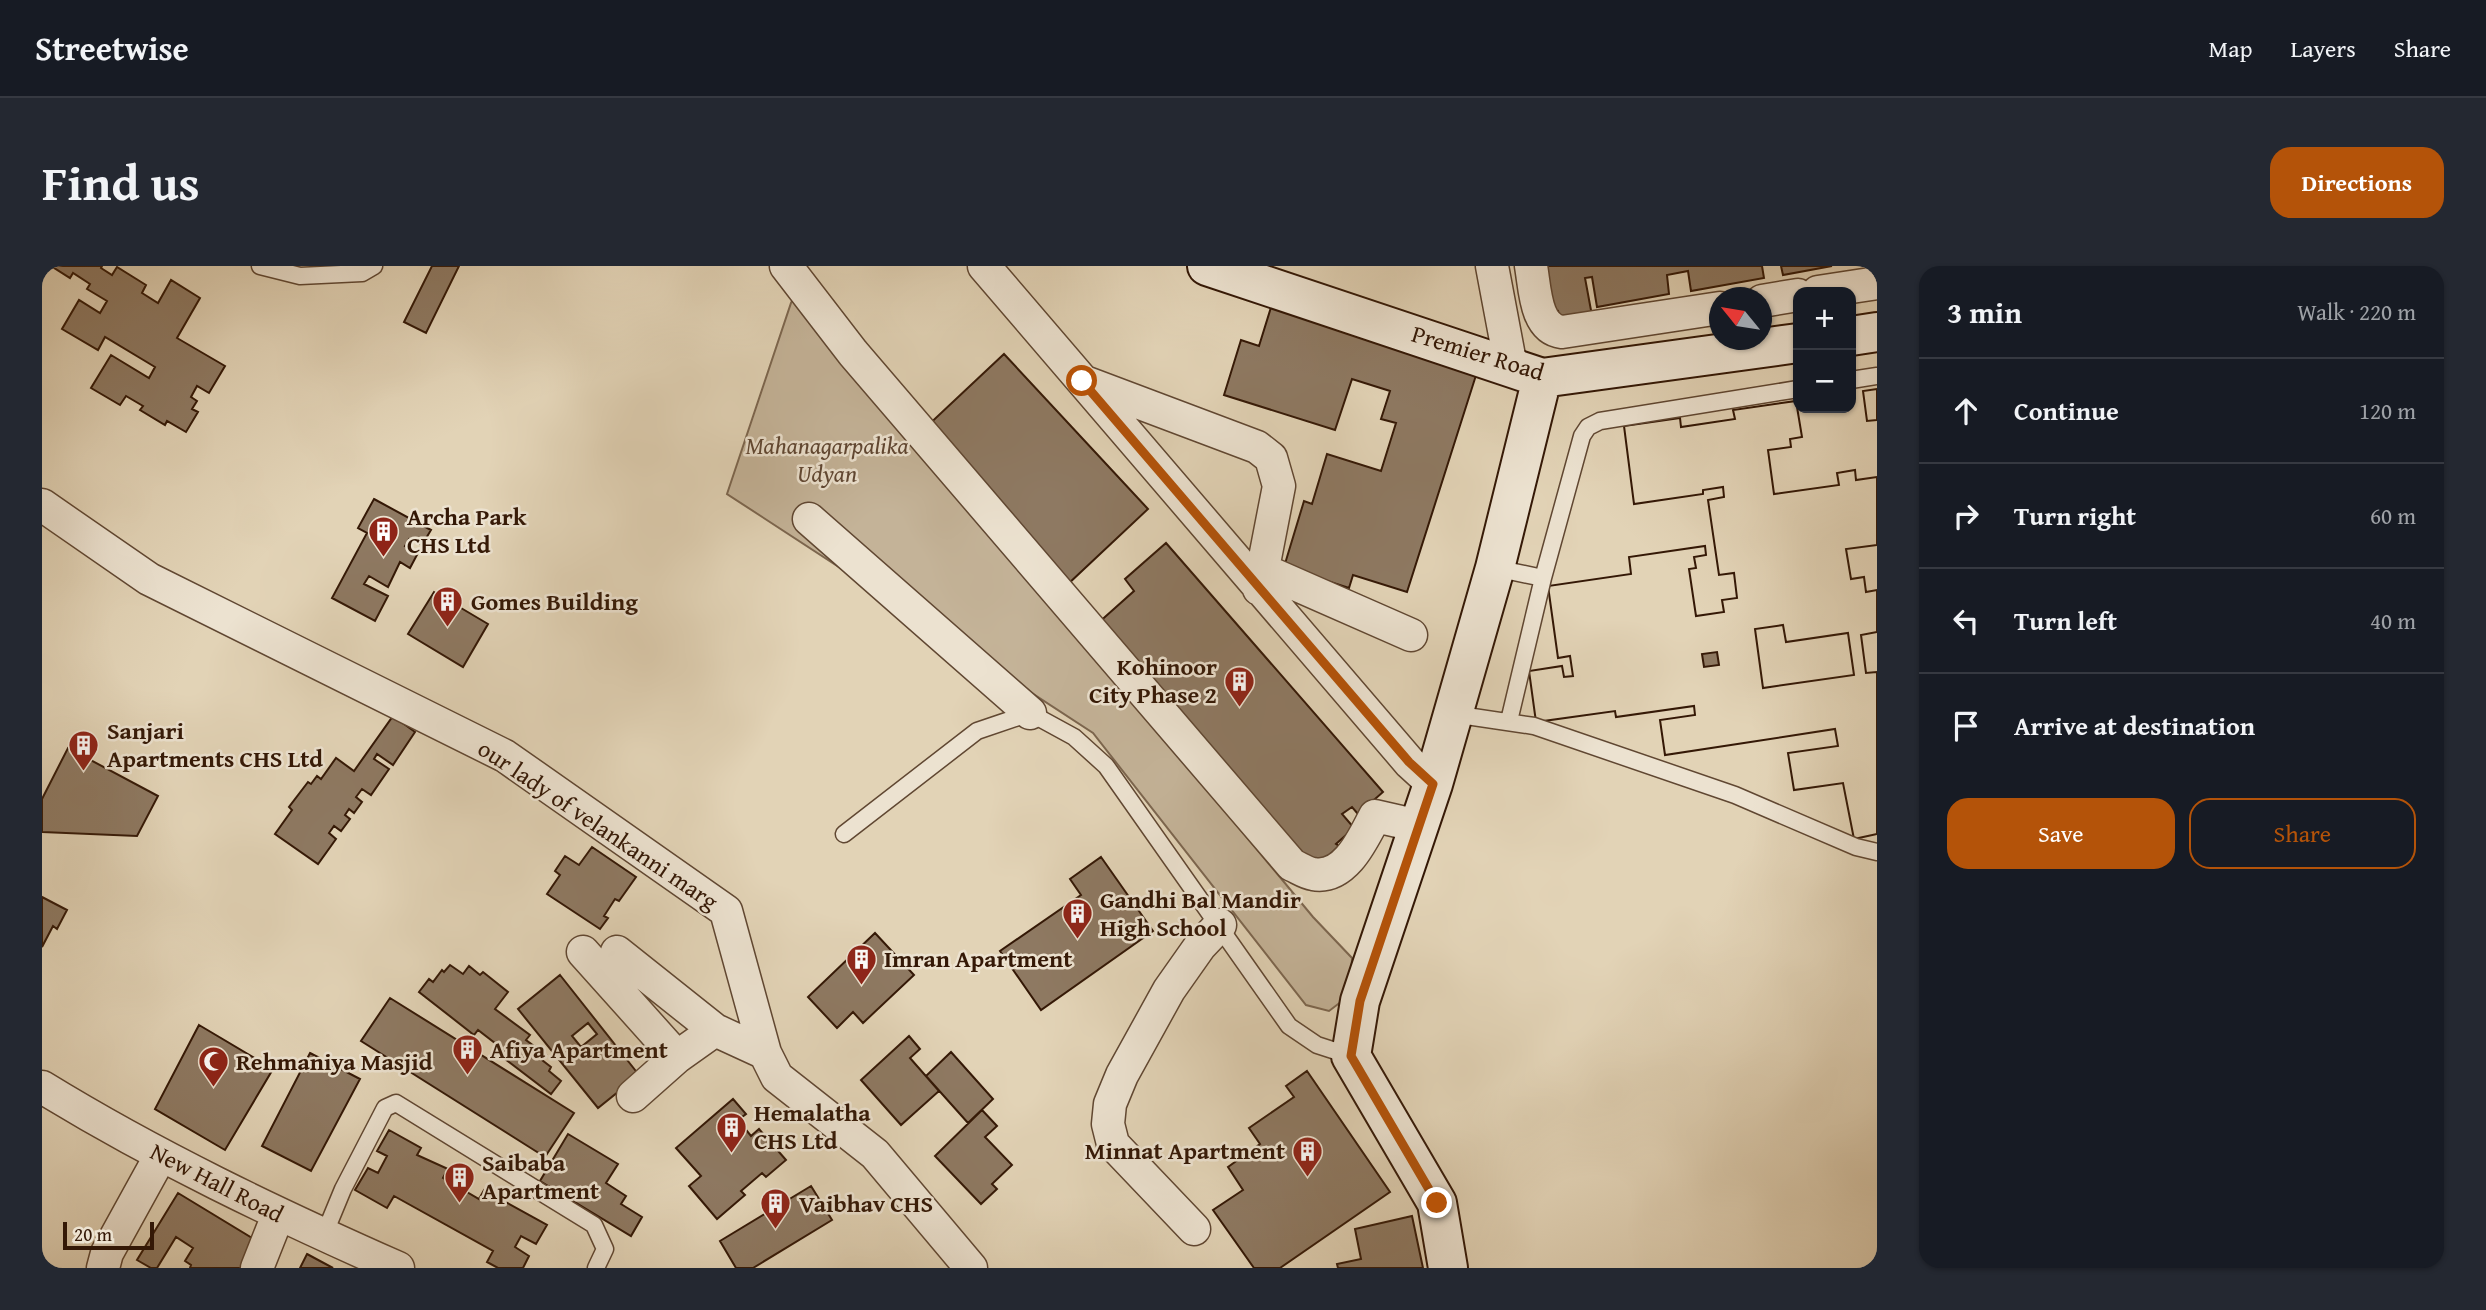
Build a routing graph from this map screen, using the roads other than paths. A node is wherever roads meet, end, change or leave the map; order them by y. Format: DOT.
graph roads {
  1 [pos="260,266"];
  2 [pos="374,266"];
  3 [pos="786,266"];
  4 [pos="984,266"];
  5 [pos="1207,266"];
  6 [pos="1492,266"];
  7 [pos="1531,266"];
  8 [pos="1877,283"];
  9 [pos="1851,287"];
  10 [pos="1793,296"];
  11 [pos="1772,299"];
  12 [pos="1709,310"];
  13 [pos="1877,332"];
  14 [pos="1856,335"];
  15 [pos="1793,344"];
  16 [pos="1526,372"];
  17 [pos="1877,376"];
  18 [pos="1856,379"];
  19 [pos="1082,381"];
  20 [pos="1793,390"];
  21 [pos="42,505"];
  22 [pos="809,519"];
  23 [pos="1495,568"];
  24 [pos="1543,578"];
  25 [pos="1261,579"];
  26 [pos="1411,635"];
  27 [pos="1030,713"];
  28 [pos="1452,714"];
  29 [pos="1509,721"];
  30 [pos="1433,784"];
  31 [pos="1419,826"];
  32 [pos="844,834"];
  33 [pos="1877,852"];
  34 [pos="1220,925"];
  35 [pos="583,952"];
  36 [pos="617,952"];
  37 [pos="715,1030"];
  38 [pos="765,1052"];
  39 [pos="1351,1056"];
  40 [pos="677,1057"];
  41 [pos="633,1096"];
  42 [pos="45,1097"];
  43 [pos="161,1155"];
  44 [pos="278,1214"];
  45 [pos="1194,1229"];
  46 [pos="324,1235"];
  47 [pos="103,1268"];
  48 [pos="257,1268"];
  49 [pos="398,1268"];
  50 [pos="596,1268"];
  51 [pos="971,1268"];
  52 [pos="1448,1268"];
  1 -- 2 [label="lane"];
  3 -- 31 [label="street"];
  4 -- 19 [label="street"];
  5 -- 16 [label="street, Premier Road"];
  6 -- 16 [label="street"];
  7 -- 12 [label="street"];
  8 -- 9 [label="street"];
  10 -- 11 [label="street"];
  13 -- 14 [label="street"];
  15 -- 16 [label="street, Premier Road"];
  16 -- 23 [label="street"];
  17 -- 18 [label="lane"];
  19 -- 25 [label="street"];
  19 -- 25 [label="street"];
  20 -- 24 [label="lane"];
  21 -- 38 [label="street, our lady of velankanni marg"];
  22 -- 27 [label="street"];
  23 -- 24 [label="lane"];
  23 -- 28 [label="street"];
  24 -- 29 [label="lane"];
  25 -- 26 [label="street"];
  25 -- 30 [label="street"];
  27 -- 32 [label="lane"];
  27 -- 34 [label="lane"];
  28 -- 29 [label="lane"];
  28 -- 30 [label="street"];
  29 -- 33 [label="lane"];
  30 -- 31 [label="street"];
  31 -- 39 [label="street"];
  34 -- 39 [label="lane"];
  34 -- 45 [label="street"];
  35 -- 40 [label="street"];
  36 -- 37 [label="street"];
  37 -- 38 [label="street"];
  37 -- 40 [label="street"];
  38 -- 51 [label="street, our lady of velankanni marg"];
  39 -- 52 [label="street"];
  40 -- 41 [label="street"];
  42 -- 43 [label="street, New Hall Road"];
  43 -- 44 [label="street, New Hall Road"];
  43 -- 47 [label="street"];
  44 -- 46 [label="street, New Hall Road"];
  44 -- 48 [label="street"];
  46 -- 49 [label="street, New Hall Road"];
  46 -- 50 [label="lane"];
}
